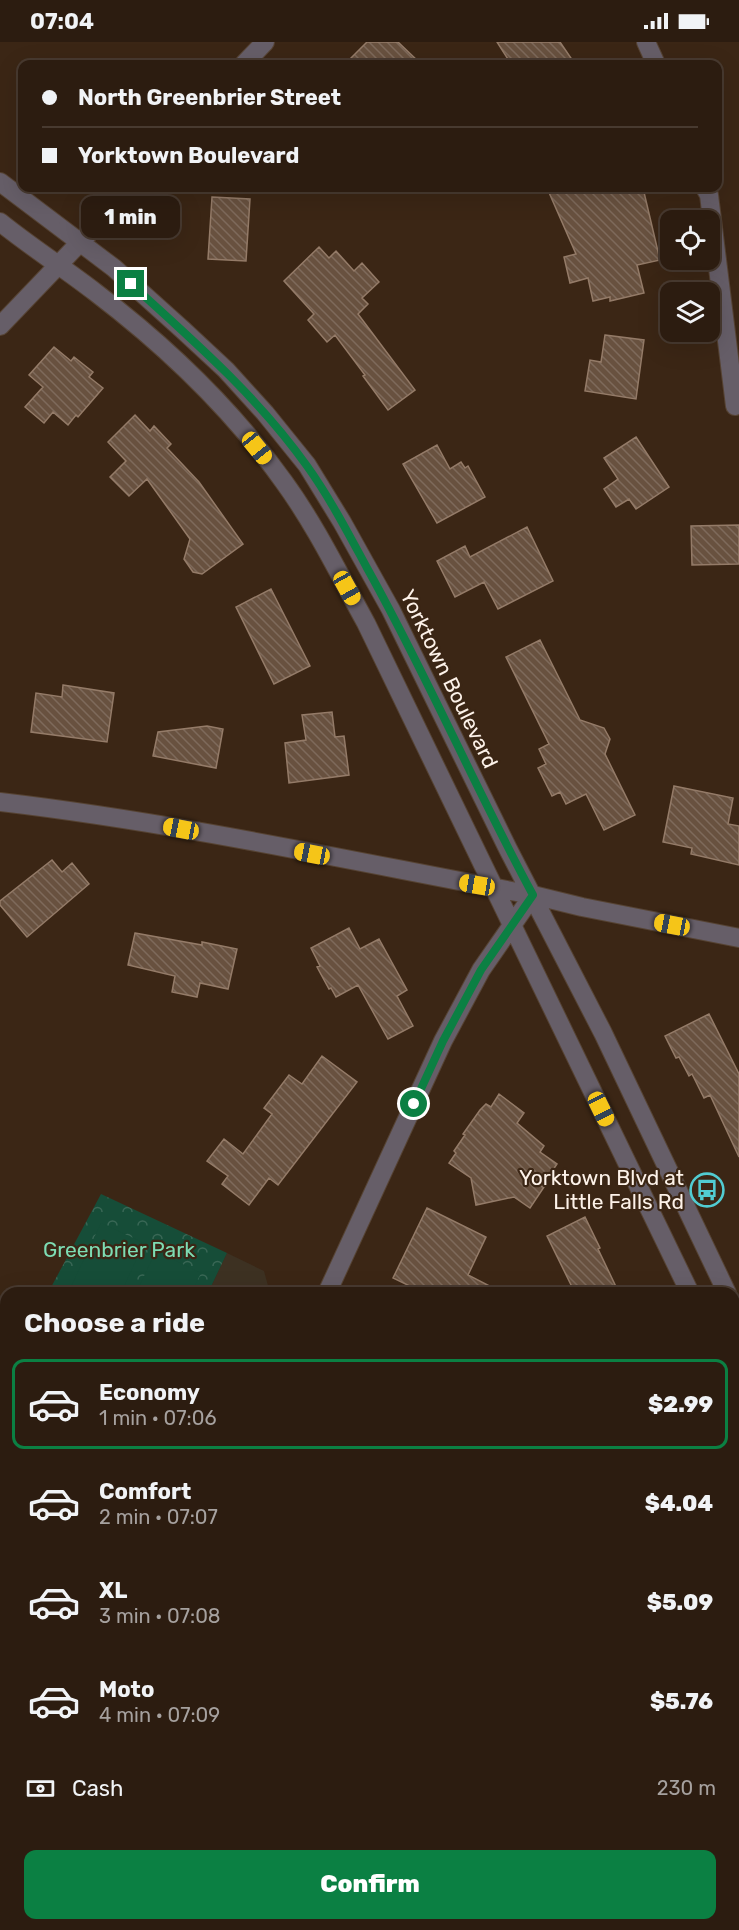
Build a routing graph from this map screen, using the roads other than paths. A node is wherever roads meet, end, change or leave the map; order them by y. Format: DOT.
graph roads {
  1 [pos="264,42"];
  2 [pos="646,42"];
  3 [pos="248,60"];
  4 [pos="654,60"];
  5 [pos="0,182"];
  6 [pos="128,192"];
  7 [pos="707,192"];
  8 [pos="0,222"];
  9 [pos="80,243"];
  10 [pos="58,265"];
  11 [pos="0,326"];
  12 [pos="735,406"];
  13 [pos="0,802"];
  14 [pos="494,888"];
  15 [pos="533,895"];
  16 [pos="512,925"];
  17 [pos="739,939"];
  18 [pos="330,1287"];
  19 [pos="687,1287"];
  20 [pos="724,1287"];
  1 -- 3 [label="street"];
  2 -- 4 [label="street"];
  5 -- 9 [label="street, Yorktown Boulevard"];
  6 -- 9 [label="street"];
  7 -- 12 [label="street"];
  8 -- 10 [label="street"];
  9 -- 10 [label="street"];
  9 -- 15 [label="street, Yorktown Boulevard"];
  10 -- 11 [label="street"];
  10 -- 14 [label="street"];
  13 -- 14 [label="street"];
  14 -- 15 [label="street"];
  14 -- 16 [label="street"];
  15 -- 16 [label="street"];
  15 -- 17 [label="street"];
  15 -- 20 [label="street, Yorktown Boulevard"];
  16 -- 18 [label="street"];
  16 -- 19 [label="street"];
}
